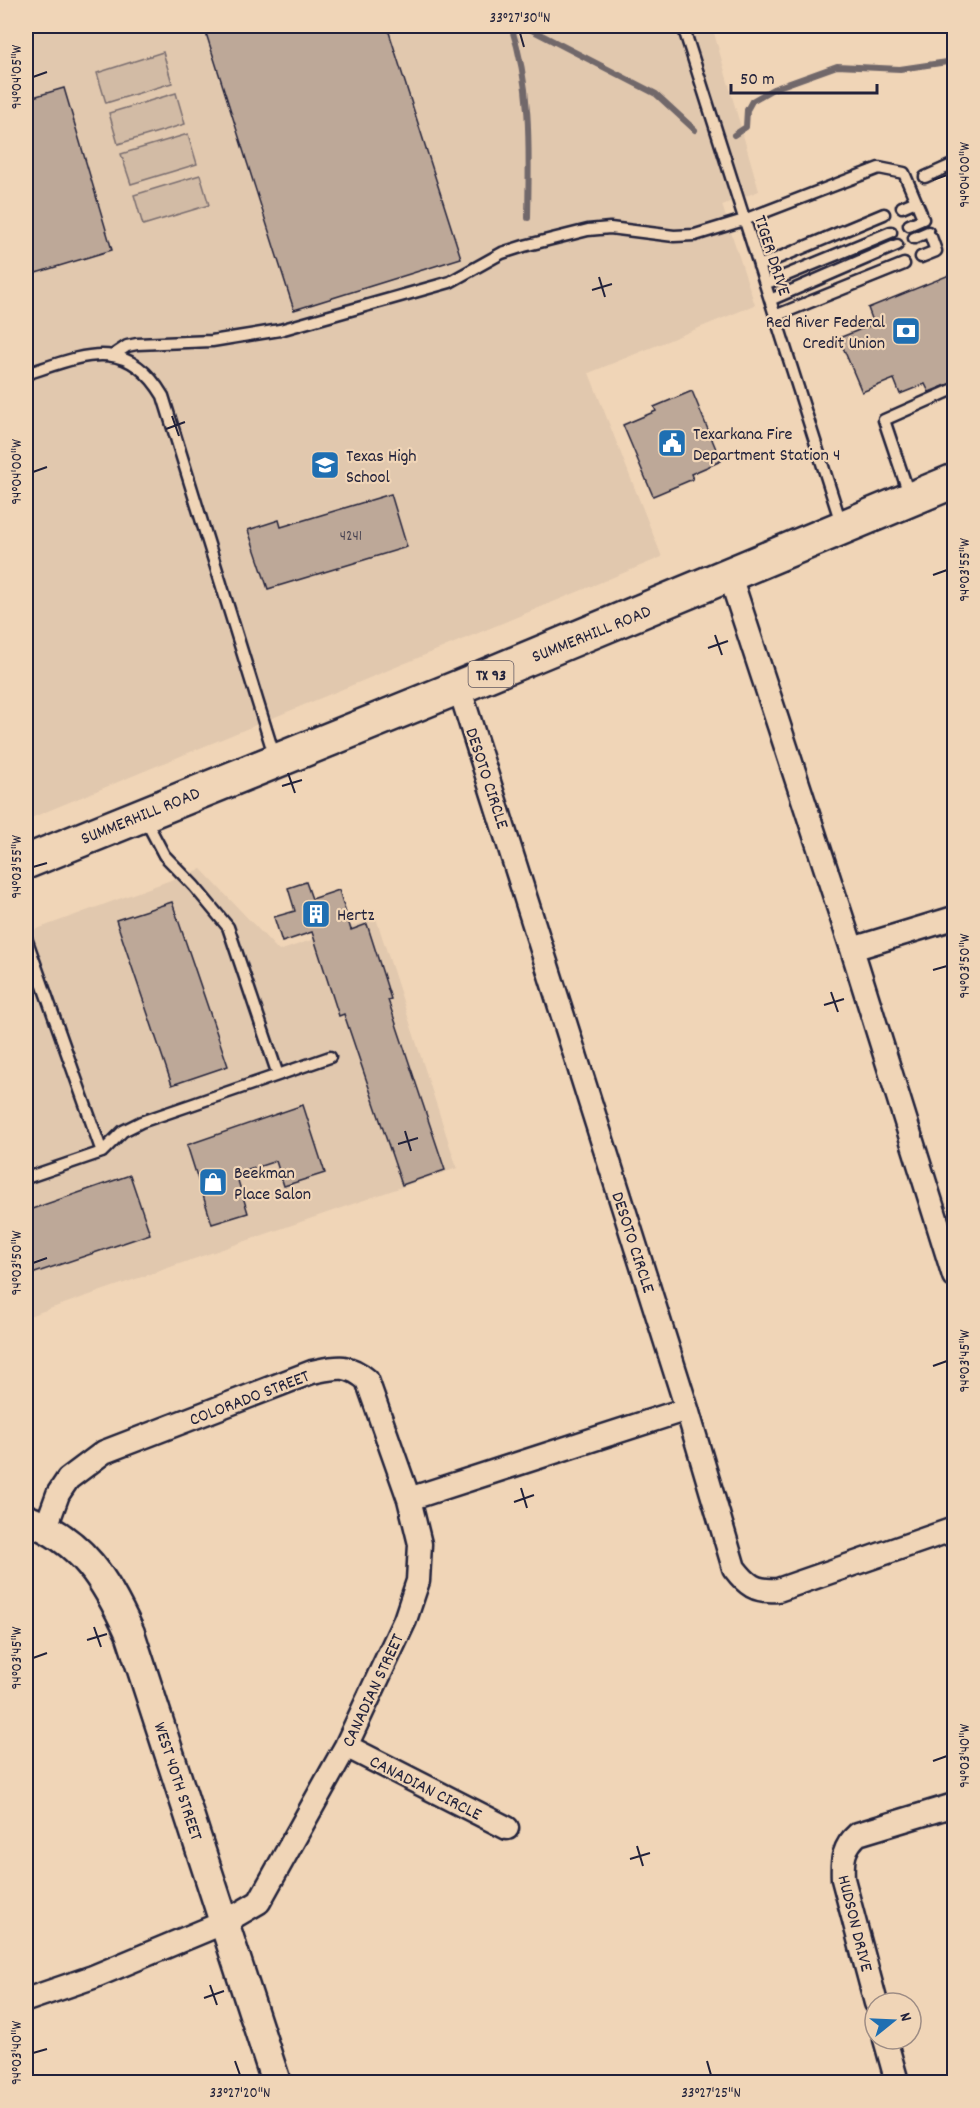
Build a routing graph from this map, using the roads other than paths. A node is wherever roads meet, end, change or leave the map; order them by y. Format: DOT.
graph roads {
  1 [pos="683,26"];
  2 [pos="954,164"];
  3 [pos="925,177"];
  4 [pos="916,201"];
  5 [pos="902,207"];
  6 [pos="884,214"];
  7 [pos="744,220"];
  8 [pos="909,225"];
  9 [pos="891,232"];
  10 [pos="914,238"];
  11 [pos="897,245"];
  12 [pos="921,257"];
  13 [pos="904,264"];
  14 [pos="759,266"];
  15 [pos="765,284"];
  16 [pos="770,300"];
  17 [pos="775,316"];
  18 [pos="115,354"];
  19 [pos="26,374"];
  20 [pos="954,389"];
  21 [pos="954,481"];
  22 [pos="911,499"];
  23 [pos="843,529"];
  24 [pos="730,576"];
  25 [pos="459,687"];
  26 [pos="276,761"];
  27 [pos="143,814"];
  28 [pos="26,862"];
  29 [pos="954,918"];
  30 [pos="26,938"];
  31 [pos="852,949"];
  32 [pos="29,954"];
  33 [pos="330,1057"];
  34 [pos="278,1075"];
  35 [pos="102,1152"];
  36 [pos="26,1178"];
  37 [pos="954,1276"];
  38 [pos="687,1409"];
  39 [pos="409,1499"];
  40 [pos="36,1523"];
  41 [pos="954,1529"];
  42 [pos="346,1746"];
  43 [pos="954,1805"];
  44 [pos="507,1828"];
  45 [pos="225,1922"];
  46 [pos="873,1991"];
  47 [pos="26,2000"];
  48 [pos="888,2051"];
  49 [pos="276,2082"];
  50 [pos="897,2082"];
  1 -- 7 [label="lane, TIGER DRIVE"];
  2 -- 3 [label="lane"];
  4 -- 5 [label="lane"];
  4 -- 7 [label="lane"];
  4 -- 8 [label="lane"];
  6 -- 14 [label="lane"];
  7 -- 14 [label="lane, TIGER DRIVE"];
  7 -- 18 [label="lane"];
  9 -- 15 [label="lane"];
  10 -- 12 [label="lane"];
  11 -- 16 [label="lane"];
  13 -- 17 [label="lane"];
  14 -- 15 [label="lane, TIGER DRIVE"];
  15 -- 16 [label="lane, TIGER DRIVE"];
  16 -- 17 [label="lane, TIGER DRIVE"];
  17 -- 23 [label="lane, TIGER DRIVE"];
  18 -- 19 [label="lane"];
  18 -- 26 [label="lane"];
  20 -- 22 [label="lane"];
  21 -- 22 [label="main road, SUMMERHILL ROAD / TX 93"];
  22 -- 23 [label="main road, SUMMERHILL ROAD / TX 93"];
  23 -- 24 [label="main road, SUMMERHILL ROAD / TX 93"];
  24 -- 25 [label="main road, SUMMERHILL ROAD / TX 93"];
  24 -- 31 [label="street"];
  25 -- 26 [label="main road, SUMMERHILL ROAD / TX 93"];
  25 -- 38 [label="street, DESOTO CIRCLE"];
  26 -- 27 [label="main road, SUMMERHILL ROAD / TX 93"];
  27 -- 28 [label="main road, SUMMERHILL ROAD / TX 93"];
  27 -- 34 [label="lane"];
  29 -- 31 [label="street"];
  30 -- 32 [label="lane"];
  31 -- 37 [label="street"];
  32 -- 35 [label="lane"];
  33 -- 34 [label="lane"];
  34 -- 35 [label="lane"];
  35 -- 36 [label="lane"];
  38 -- 39 [label="street"];
  38 -- 41 [label="street, DESOTO CIRCLE"];
  39 -- 40 [label="street, COLORADO STREET"];
  39 -- 42 [label="street, CANADIAN STREET"];
  40 -- 45 [label="street, WEST 40TH STREET"];
  42 -- 44 [label="street, CANADIAN CIRCLE"];
  42 -- 45 [label="street, CANADIAN STREET"];
  43 -- 46 [label="street, HUDSON DRIVE"];
  45 -- 47 [label="street, CANADIAN STREET"];
  45 -- 49 [label="street, WEST 40TH STREET"];
  48 -- 50 [label="street"];
}
